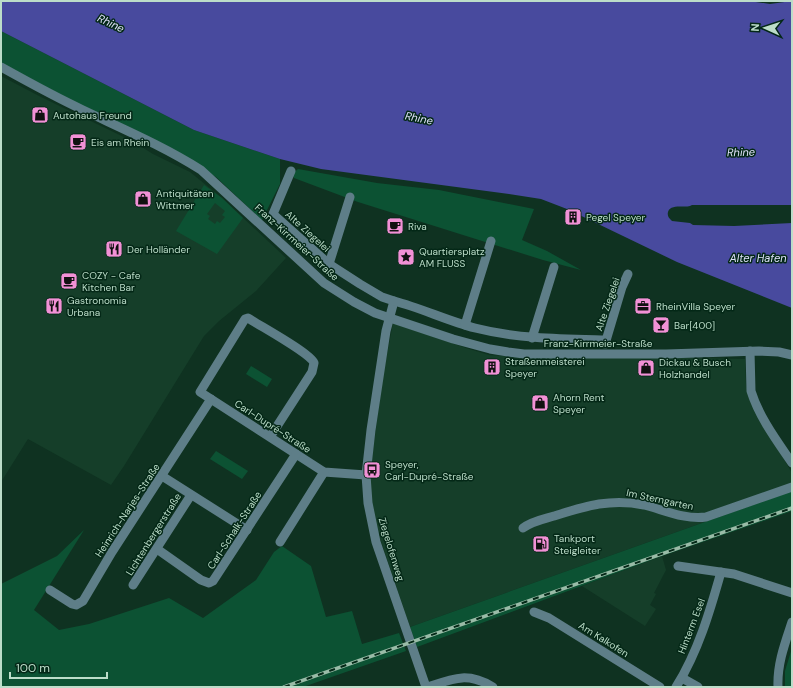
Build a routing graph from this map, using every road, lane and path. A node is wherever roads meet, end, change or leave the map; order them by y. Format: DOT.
graph roads {
  1 [pos="1,67"];
  2 [pos="291,171"];
  3 [pos="350,196"];
  4 [pos="272,214"];
  5 [pos="263,227"];
  6 [pos="491,241"];
  7 [pos="329,264"];
  8 [pos="554,267"];
  9 [pos="628,274"];
  10 [pos="394,301"];
  11 [pos="389,318"];
  12 [pos="465,325"];
  13 [pos="532,338"];
  14 [pos="606,340"];
  15 [pos="750,351"];
  16 [pos="603,354"];
  17 [pos="792,355"];
  18 [pos="211,399"];
  19 [pos="270,437"];
  20 [pos="296,454"];
  21 [pos="792,463"];
  22 [pos="324,472"];
  23 [pos="366,475"];
  24 [pos="162,476"];
  25 [pos="792,487"];
  26 [pos="191,495"];
  27 [pos="523,528"];
  28 [pos="247,530"];
  29 [pos="280,542"];
  30 [pos="157,549"];
  31 [pos="678,566"];
  32 [pos="721,572"];
  33 [pos="133,585"];
  34 [pos="50,590"];
  35 [pos="792,594"];
  36 [pos="534,612"];
  37 [pos="792,622"];
  38 [pos="682,678"];
  39 [pos="427,687"];
  40 [pos="493,687"];
  41 [pos="660,687"];
  42 [pos="676,687"];
  43 [pos="698,687"];
  44 [pos="778,687"];
  1 -- 5 [label="street, Franz-Kirrmeier-Straße"];
  2 -- 4 [label="street, Alte Ziegelei"];
  3 -- 7 [label="street, Alte Ziegelei"];
  4 -- 5 [label="street"];
  4 -- 7 [label="street, Alte Ziegelei"];
  5 -- 11 [label="street, Franz-Kirrmeier-Straße"];
  6 -- 12 [label="street"];
  7 -- 10 [label="street, Alte Ziegelei"];
  8 -- 13 [label="street"];
  9 -- 14 [label="street, Alte Ziegelei"];
  10 -- 11 [label="street"];
  10 -- 12 [label="street, Alte Ziegelei"];
  11 -- 16 [label="street, Franz-Kirrmeier-Straße"];
  11 -- 23 [label="street, Ziegelofenweg"];
  12 -- 13 [label="street, Alte Ziegelei"];
  13 -- 14 [label="street, Alte Ziegelei"];
  14 -- 16 [label="street, Alte Ziegelei"];
  15 -- 16 [label="street, Franz-Kirrmeier-Straße"];
  15 -- 17 [label="street, Franz-Kirrmeier-Straße"];
  15 -- 21 [label="street"];
  18 -- 19 [label="street, Carl-Dupré-Straße"];
  18 -- 19 [label="street"];
  18 -- 24 [label="street, Heinrich-Narjes-Straße"];
  19 -- 20 [label="street, Carl-Dupré-Straße"];
  20 -- 22 [label="street, Carl-Dupré-Straße"];
  20 -- 28 [label="street, Carl-Schalk-Straße"];
  22 -- 23 [label="street, Carl-Dupré-Straße"];
  22 -- 29 [label="street"];
  23 -- 39 [label="street, Ziegelofenweg"];
  24 -- 26 [label="street, Lichtenbergerstraße"];
  24 -- 34 [label="street, Heinrich-Narjes-Straße"];
  25 -- 27 [label="street, Im Sterngarten"];
  26 -- 28 [label="street, Lichtenbergerstraße"];
  26 -- 30 [label="street, Lichtenbergerstraße"];
  28 -- 30 [label="street, Carl-Schalk-Straße"];
  30 -- 33 [label="street, Lichtenbergerstraße"];
  31 -- 32 [label="street"];
  32 -- 35 [label="street"];
  32 -- 38 [label="street, Hinterm Esel"];
  36 -- 41 [label="street, Am Kalkofen"];
  37 -- 44 [label="street"];
  38 -- 42 [label="street, Hinterm Esel"];
  38 -- 43 [label="street"];
  39 -- 40 [label="street, Ziegelofenweg"];
}
